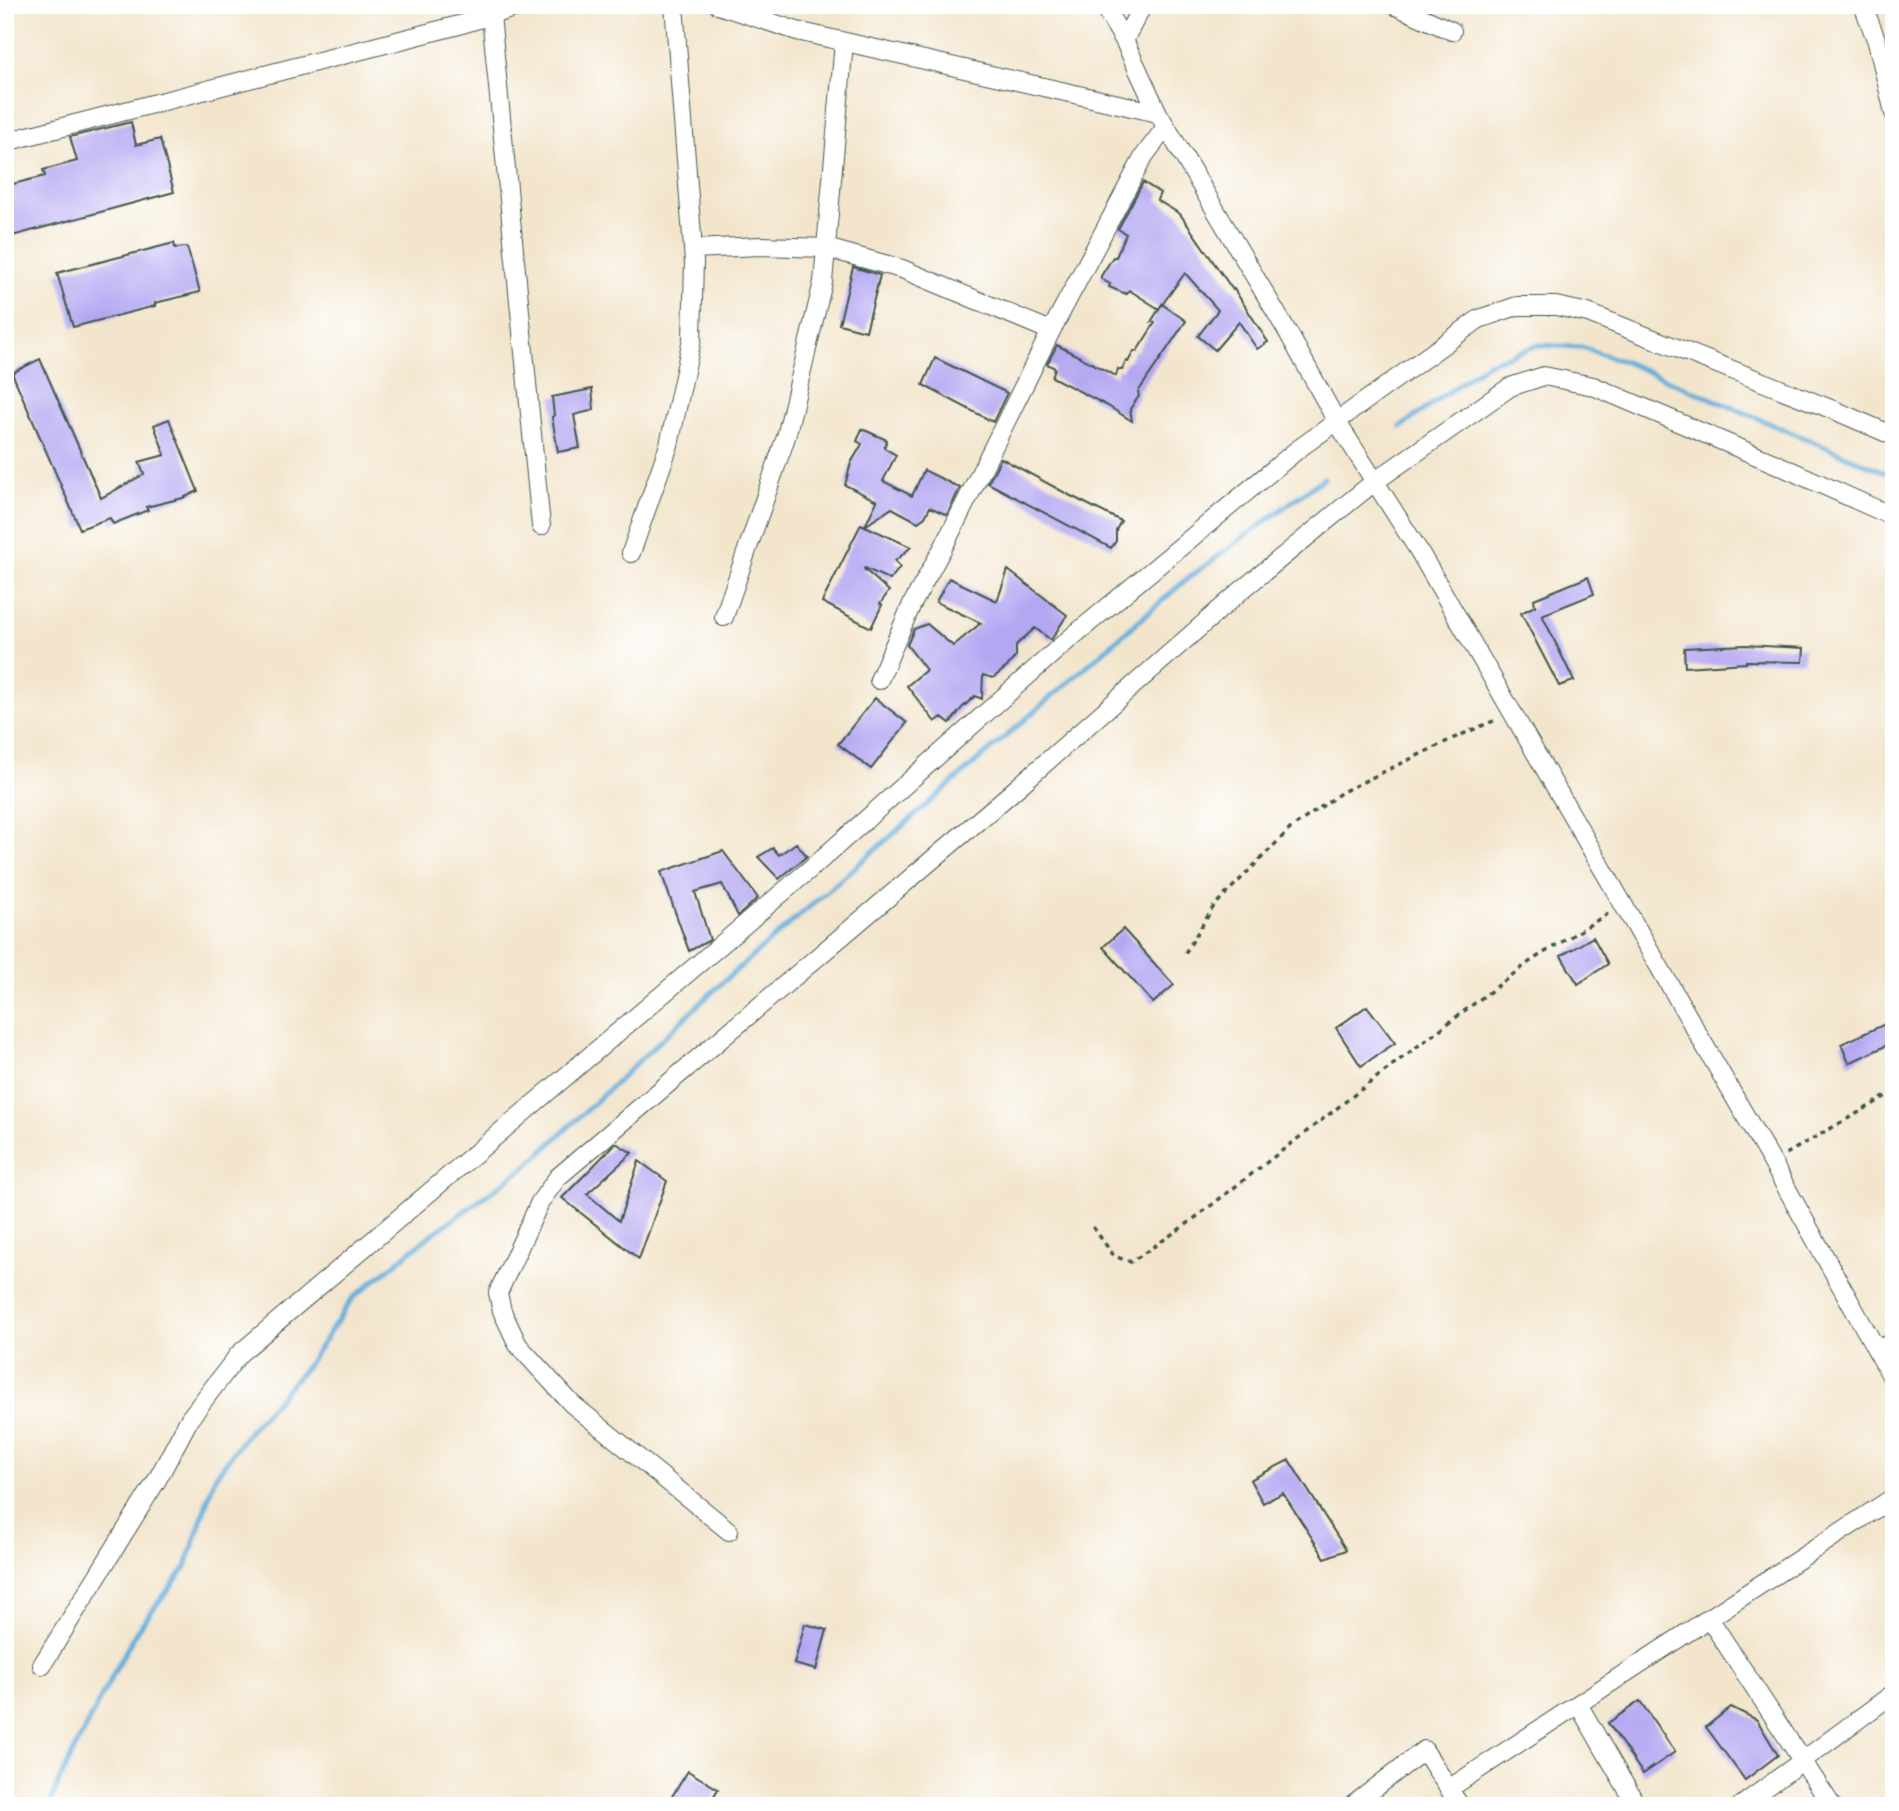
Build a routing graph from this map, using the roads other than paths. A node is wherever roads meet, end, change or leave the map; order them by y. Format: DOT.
graph roads {
  1 [pos="524,5"];
  2 [pos="674,5"];
  3 [pos="718,5"];
  4 [pos="1103,5"];
  5 [pos="1143,5"];
  6 [pos="1394,5"];
  7 [pos="1863,5"];
  8 [pos="491,15"];
  9 [pos="1452,31"];
  10 [pos="1124,40"];
  11 [pos="844,42"];
  12 [pos="1894,113"];
  13 [pos="1162,120"];
  14 [pos="5,142"];
  15 [pos="826,248"];
  16 [pos="693,249"];
  17 [pos="1051,331"];
  18 [pos="1337,422"];
  19 [pos="1894,436"];
  20 [pos="1374,482"];
  21 [pos="1894,517"];
  22 [pos="541,526"];
  23 [pos="631,553"];
  24 [pos="724,617"];
  25 [pos="878,680"];
  26 [pos="1894,1341"];
  27 [pos="1877,1351"];
  28 [pos="1894,1381"];
  29 [pos="1894,1497"];
  30 [pos="729,1531"];
  31 [pos="1709,1618"];
  32 [pos="42,1665"];
  33 [pos="1894,1693"];
  34 [pos="1578,1704"];
  35 [pos="1802,1761"];
  36 [pos="1450,1788"];
  37 [pos="1352,1806"];
  38 [pos="1460,1806"];
  39 [pos="1637,1806"];
  40 [pos="1741,1806"];
  41 [pos="1832,1806"];
  1 -- 8 [label="street"];
  2 -- 16 [label="street"];
  3 -- 11 [label="street"];
  4 -- 10 [label="street"];
  5 -- 10 [label="street"];
  6 -- 9 [label="street"];
  7 -- 12 [label="street"];
  8 -- 14 [label="street"];
  8 -- 22 [label="street"];
  10 -- 13 [label="street"];
  11 -- 13 [label="street"];
  11 -- 15 [label="street"];
  13 -- 17 [label="street"];
  13 -- 18 [label="street"];
  15 -- 16 [label="street"];
  15 -- 17 [label="street"];
  15 -- 24 [label="street"];
  16 -- 23 [label="street"];
  17 -- 25 [label="street"];
  18 -- 19 [label="street"];
  18 -- 20 [label="street"];
  18 -- 32 [label="street"];
  20 -- 21 [label="street"];
  20 -- 27 [label="street"];
  20 -- 30 [label="street"];
  26 -- 27 [label="street"];
  27 -- 28 [label="street"];
  29 -- 31 [label="street"];
  31 -- 34 [label="street"];
  31 -- 35 [label="street"];
  33 -- 35 [label="street"];
  34 -- 36 [label="street"];
  34 -- 39 [label="street"];
  35 -- 40 [label="street"];
  35 -- 41 [label="street"];
  36 -- 37 [label="street"];
  36 -- 38 [label="street"];
}
